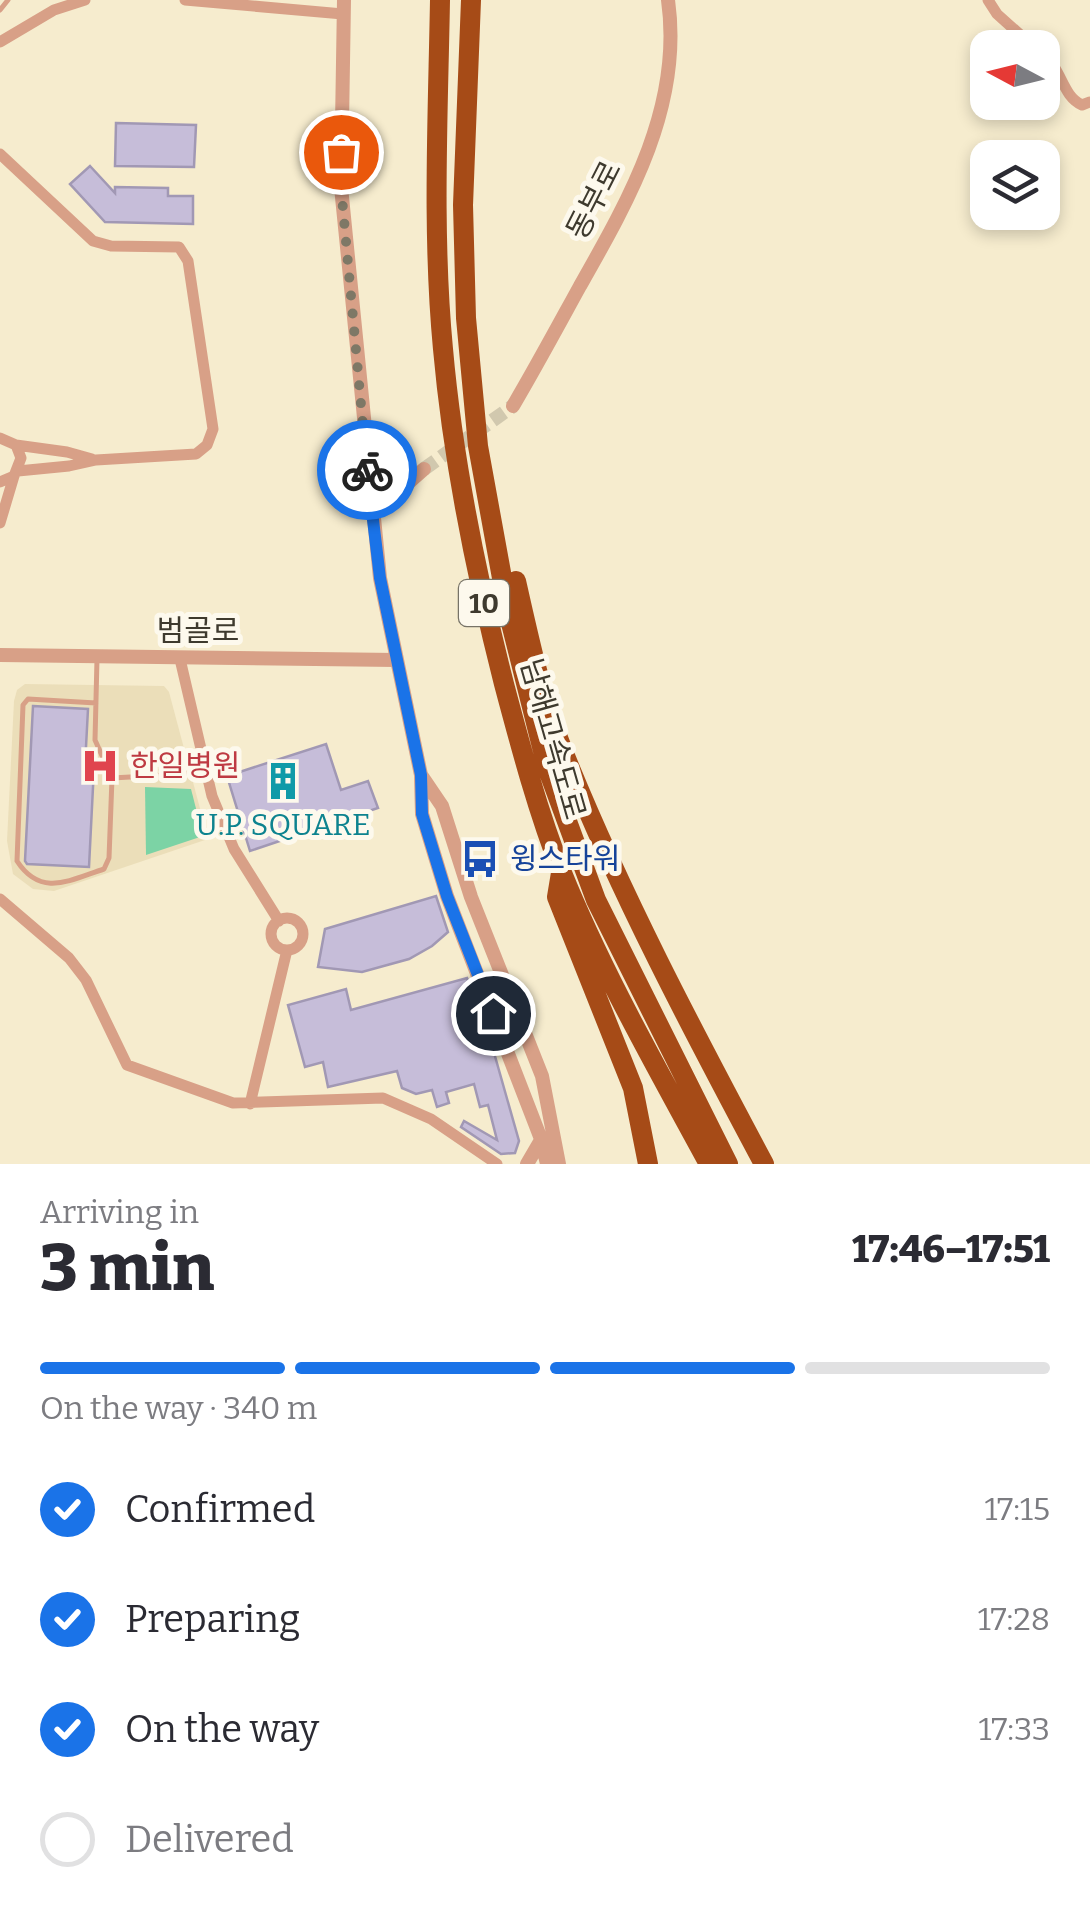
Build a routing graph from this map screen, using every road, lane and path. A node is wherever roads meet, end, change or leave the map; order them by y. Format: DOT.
graph roads {
  1 [pos="8,0"];
  2 [pos="85,0"];
  3 [pos="186,0"];
  4 [pos="440,0"];
  5 [pos="472,0"];
  6 [pos="668,0"];
  7 [pos="988,0"];
  8 [pos="52,5"];
  9 [pos="343,7"];
  10 [pos="0,10"];
  11 [pos="1014,30"];
  12 [pos="0,42"];
  13 [pos="1060,75"];
  14 [pos="1090,102"];
  15 [pos="0,154"];
  16 [pos="513,406"];
  17 [pos="1,437"];
  18 [pos="16,445"];
  19 [pos="96,460"];
  20 [pos="424,469"];
  21 [pos="16,473"];
  22 [pos="0,482"];
  23 [pos="487,510"];
  24 [pos="372,515"];
  25 [pos="0,522"];
  26 [pos="0,654"];
  27 [pos="97,658"];
  28 [pos="180,659"];
  29 [pos="396,660"];
  30 [pos="96,702"];
  31 [pos="206,773"];
  32 [pos="421,775"];
  33 [pos="112,778"];
  34 [pos="561,871"];
  35 [pos="0,899"];
  36 [pos="279,920"];
  37 [pos="287,950"];
  38 [pos="250,1104"];
  39 [pos="541,1139"];
  40 [pos="497,1164"];
  41 [pos="527,1164"];
  42 [pos="547,1164"];
  43 [pos="560,1164"];
  44 [pos="648,1164"];
  45 [pos="709,1164"];
  46 [pos="728,1164"];
  47 [pos="766,1164"];
  1 -- 10 [label="lane"];
  2 -- 8 [label="street"];
  3 -- 9 [label="street"];
  4 -- 34 [label="highway, 남해고속도로 / 10"];
  5 -- 23 [label="highway, 남해고속도로 / 10"];
  6 -- 16 [label="street, 동부로"];
  7 -- 11 [label="street"];
  8 -- 12 [label="street"];
  9 -- 24 [label="street"];
  13 -- 14 [label="street"];
  15 -- 19 [label="street"];
  17 -- 18 [label="street"];
  18 -- 19 [label="street"];
  18 -- 21 [label="street"];
  19 -- 21 [label="street"];
  20 -- 24 [label="street"];
  21 -- 22 [label="street"];
  21 -- 25 [label="street"];
  23 -- 46 [label="highway, 남해고속도로 / 10"];
  23 -- 47 [label="highway"];
  24 -- 29 [label="street"];
  26 -- 27 [label="street, 범골로"];
  27 -- 28 [label="street, 범골로"];
  27 -- 30 [label="lane"];
  28 -- 29 [label="street, 범골로"];
  28 -- 31 [label="street"];
  29 -- 32 [label="street"];
  30 -- 33 [label="lane"];
  30 -- 33 [label="lane"];
  31 -- 33 [label="lane"];
  31 -- 36 [label="street"];
  32 -- 39 [label="street"];
  32 -- 43 [label="street"];
  34 -- 44 [label="highway"];
  34 -- 45 [label="highway, 남해고속도로 / 10"];
  35 -- 38 [label="street"];
  36 -- 37 [label="street"];
  36 -- 37 [label="street"];
  37 -- 38 [label="street"];
  38 -- 40 [label="street"];
  39 -- 41 [label="street"];
  39 -- 42 [label="street"];
}
